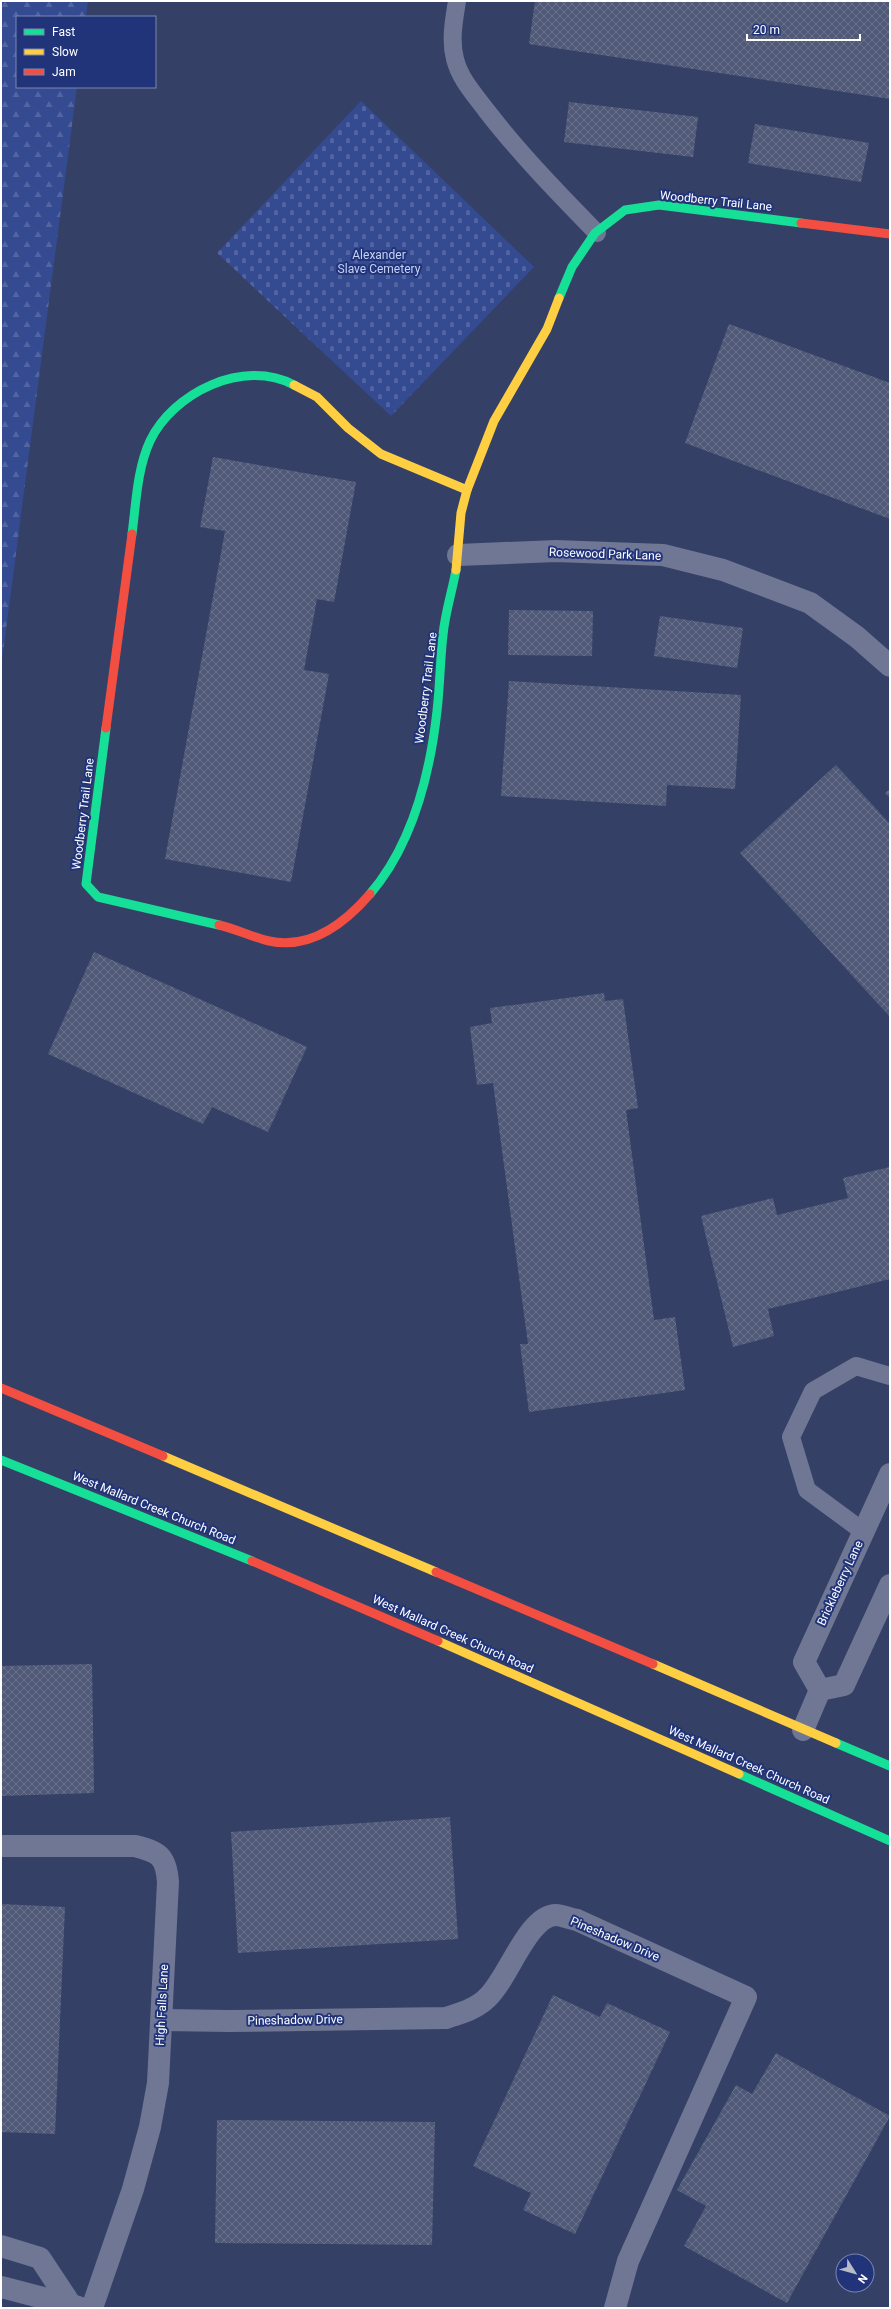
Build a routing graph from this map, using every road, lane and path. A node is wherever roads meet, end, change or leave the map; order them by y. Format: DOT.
graph roads {
  1 [pos="456,1"];
  2 [pos="597,233"];
  3 [pos="890,234"];
  4 [pos="467,490"];
  5 [pos="458,555"];
  6 [pos="890,666"];
  7 [pos="890,1376"];
  8 [pos="1,1388"];
  9 [pos="1,1460"];
  10 [pos="890,1474"];
  11 [pos="864,1532"];
  12 [pos="890,1585"];
  13 [pos="820,1690"];
  14 [pos="803,1730"];
  15 [pos="890,1766"];
  16 [pos="890,1841"];
  17 [pos="1,1846"];
  18 [pos="162,2020"];
  19 [pos="1,2246"];
  20 [pos="1,2287"];
  21 [pos="78,2307"];
  22 [pos="615,2308"];
  1 -- 2 [label="lane"];
  2 -- 3 [label="street, Woodberry Trail Lane"];
  2 -- 4 [label="street, Woodberry Trail Lane"];
  4 -- 5 [label="street, Woodberry Trail Lane"];
  4 -- 5 [label="street, Woodberry Trail Lane"];
  5 -- 6 [label="street, Rosewood Park Lane"];
  7 -- 11 [label="lane"];
  8 -- 14 [label="street"];
  9 -- 16 [label="street, West Mallard Creek Church Road"];
  10 -- 11 [label="street, Brickleberry Lane"];
  11 -- 13 [label="street, Brickleberry Lane"];
  12 -- 13 [label="street"];
  13 -- 14 [label="street"];
  14 -- 15 [label="street"];
  17 -- 18 [label="street, High Falls Lane"];
  18 -- 21 [label="street, High Falls Lane"];
  18 -- 22 [label="street, Pineshadow Drive"];
  19 -- 21 [label="street"];
  20 -- 21 [label="street"];
}
